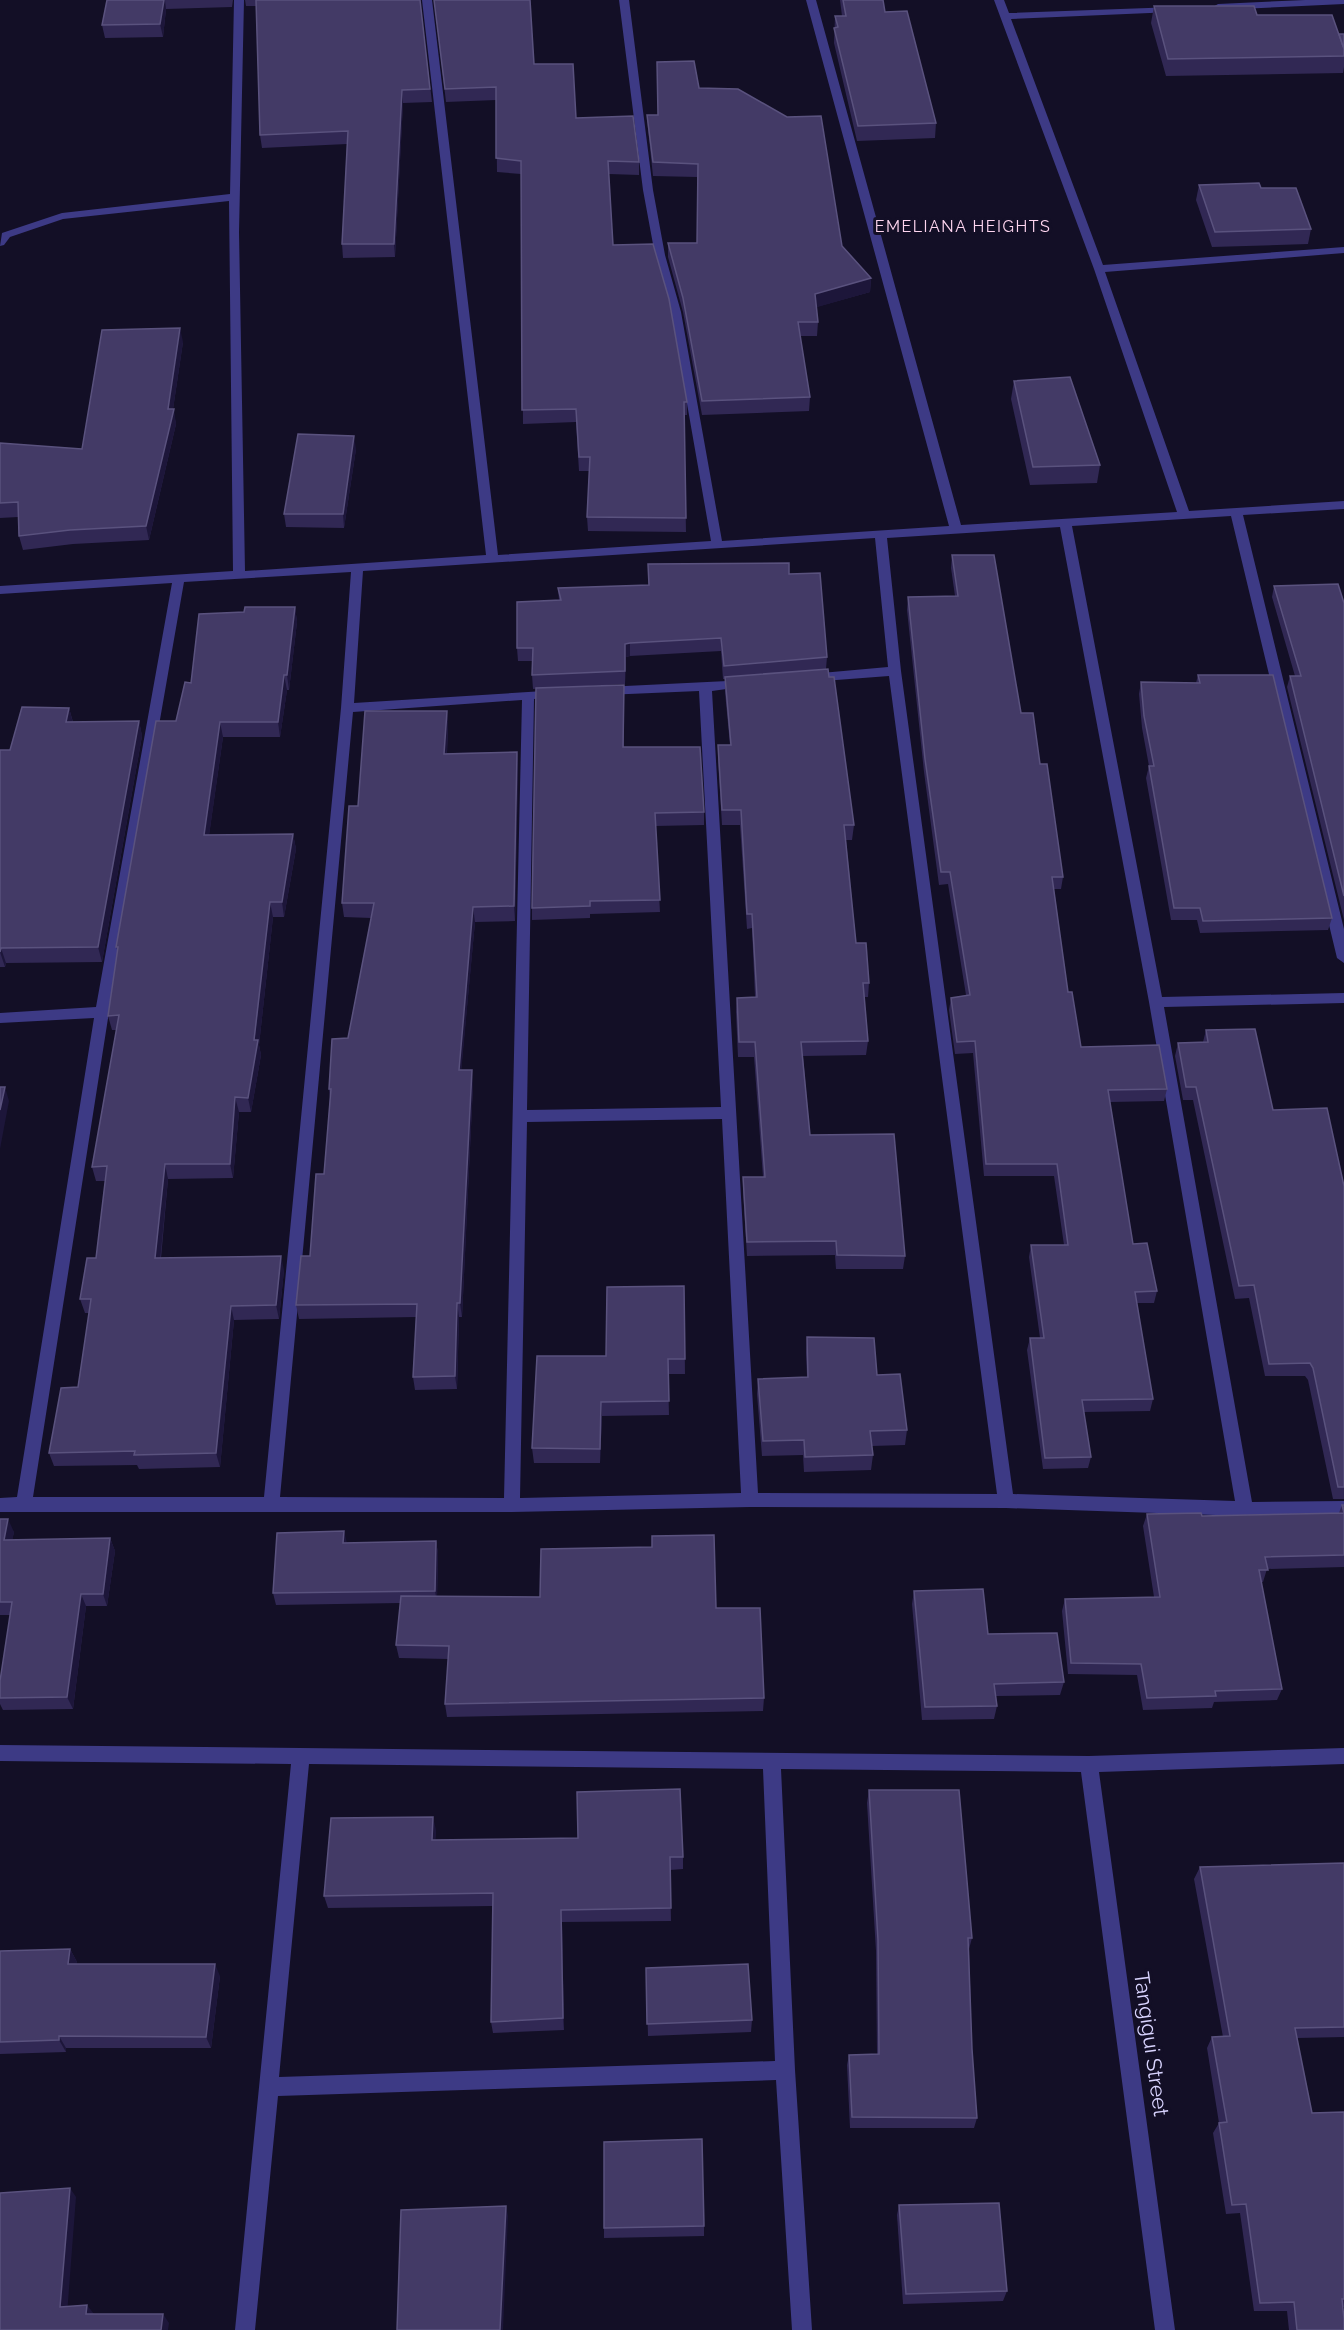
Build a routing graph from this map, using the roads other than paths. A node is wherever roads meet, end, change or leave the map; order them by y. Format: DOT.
graph roads {
  1 [pos="239,0"];
  2 [pos="427,0"];
  3 [pos="624,0"];
  4 [pos="811,0"];
  5 [pos="999,0"];
  6 [pos="1344,1"];
  7 [pos="1204,7"];
  8 [pos="1180,8"];
  9 [pos="1005,16"];
  10 [pos="235,197"];
  11 [pos="0,243"];
  12 [pos="1344,250"];
  13 [pos="1099,269"];
  14 [pos="1344,505"];
  15 [pos="1236,512"];
  16 [pos="1184,515"];
  17 [pos="1065,522"];
  18 [pos="956,529"];
  19 [pos="881,534"];
  20 [pos="717,544"];
  21 [pos="492,558"];
  22 [pos="357,567"];
  23 [pos="239,574"];
  24 [pos="179,578"];
  25 [pos="0,590"];
  26 [pos="895,671"];
  27 [pos="800,679"];
  28 [pos="753,683"];
  29 [pos="705,687"];
  30 [pos="594,691"];
  31 [pos="572,692"];
  32 [pos="528,695"];
  33 [pos="347,708"];
  34 [pos="1344,958"];
  35 [pos="1344,998"];
  36 [pos="1156,1002"];
  37 [pos="102,1012"];
  38 [pos="0,1018"];
  39 [pos="729,1113"];
  40 [pos="519,1116"];
  41 [pos="750,1500"];
  42 [pos="1006,1501"];
  43 [pos="24,1504"];
  44 [pos="0,1505"];
  45 [pos="512,1505"];
  46 [pos="271,1506"];
  47 [pos="1344,1508"];
  48 [pos="1245,1509"];
  49 [pos="0,1754"];
  50 [pos="1344,1756"];
  51 [pos="301,1757"];
  52 [pos="772,1762"];
  53 [pos="1089,1764"];
  54 [pos="785,2070"];
  55 [pos="269,2087"];
  56 [pos="245,2330"];
  57 [pos="802,2330"];
  58 [pos="1165,2330"];
  1 -- 10 [label="street"];
  2 -- 21 [label="street"];
  3 -- 20 [label="street"];
  4 -- 18 [label="street"];
  5 -- 9 [label="street"];
  6 -- 7 [label="street"];
  8 -- 9 [label="street"];
  9 -- 13 [label="street"];
  10 -- 11 [label="street"];
  10 -- 23 [label="street"];
  12 -- 13 [label="street"];
  13 -- 16 [label="street"];
  14 -- 15 [label="street"];
  15 -- 16 [label="street"];
  15 -- 34 [label="street"];
  16 -- 17 [label="street"];
  17 -- 18 [label="street"];
  17 -- 36 [label="street"];
  18 -- 19 [label="street"];
  19 -- 20 [label="street"];
  19 -- 26 [label="street"];
  20 -- 21 [label="street"];
  21 -- 22 [label="street"];
  22 -- 23 [label="street"];
  22 -- 33 [label="street"];
  23 -- 24 [label="street"];
  24 -- 25 [label="street"];
  24 -- 37 [label="street"];
  26 -- 27 [label="street"];
  26 -- 42 [label="street"];
  28 -- 29 [label="street"];
  29 -- 30 [label="street"];
  29 -- 39 [label="street"];
  31 -- 32 [label="street"];
  32 -- 33 [label="street"];
  32 -- 40 [label="street"];
  33 -- 46 [label="street"];
  35 -- 36 [label="street"];
  36 -- 48 [label="street"];
  37 -- 38 [label="street"];
  37 -- 43 [label="street"];
  39 -- 40 [label="street"];
  39 -- 41 [label="street"];
  40 -- 45 [label="street"];
  41 -- 42 [label="street"];
  41 -- 45 [label="street"];
  42 -- 48 [label="street"];
  43 -- 44 [label="street"];
  43 -- 46 [label="street"];
  45 -- 46 [label="street"];
  47 -- 48 [label="street"];
  49 -- 51 [label="street"];
  50 -- 53 [label="street"];
  51 -- 52 [label="street"];
  51 -- 55 [label="street"];
  52 -- 53 [label="street"];
  52 -- 54 [label="street"];
  53 -- 58 [label="street, Tangigui Street"];
  54 -- 55 [label="street"];
  54 -- 57 [label="street"];
  55 -- 56 [label="street"];
}
